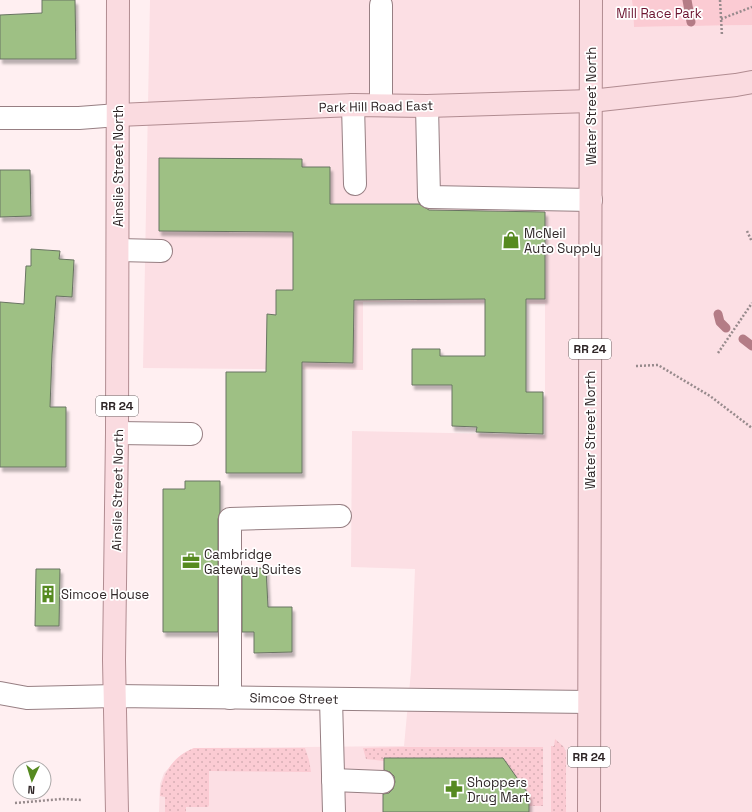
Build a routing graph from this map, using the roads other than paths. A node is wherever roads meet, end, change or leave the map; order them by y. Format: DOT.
graph roads {
  1 [pos="118,0"];
  2 [pos="591,0"];
  3 [pos="381,5"];
  4 [pos="752,82"];
  5 [pos="591,101"];
  6 [pos="353,105"];
  7 [pos="381,105"];
  8 [pos="427,106"];
  9 [pos="118,115"];
  10 [pos="0,118"];
  11 [pos="355,184"];
  12 [pos="591,200"];
  13 [pos="118,250"];
  14 [pos="162,251"];
  15 [pos="117,433"];
  16 [pos="192,434"];
  17 [pos="340,516"];
  18 [pos="0,693"];
  19 [pos="115,696"];
  20 [pos="230,698"];
  21 [pos="331,699"];
  22 [pos="589,702"];
  23 [pos="333,780"];
  24 [pos="384,782"];
  25 [pos="117,812"];
  26 [pos="334,812"];
  27 [pos="589,812"];
  1 -- 9 [label="main road, Ainslie Street North / RR 24"];
  2 -- 5 [label="main road, Water Street North / RR 24"];
  3 -- 7 [label="street"];
  4 -- 5 [label="main road, Park Hill Road East"];
  5 -- 8 [label="main road, Park Hill Road East"];
  5 -- 12 [label="main road, Water Street North / RR 24"];
  6 -- 7 [label="main road, Park Hill Road East"];
  6 -- 9 [label="main road, Park Hill Road East"];
  6 -- 11 [label="street"];
  7 -- 8 [label="main road, Park Hill Road East"];
  8 -- 12 [label="street"];
  9 -- 10 [label="street, Park Hill Road East"];
  9 -- 13 [label="main road, Ainslie Street North / RR 24"];
  12 -- 22 [label="main road, Water Street North / RR 24"];
  13 -- 14 [label="street"];
  13 -- 15 [label="main road, Ainslie Street North / RR 24"];
  15 -- 16 [label="street"];
  15 -- 19 [label="main road, Ainslie Street North / RR 24"];
  17 -- 20 [label="street"];
  18 -- 19 [label="street, Simcoe Street"];
  19 -- 20 [label="street, Simcoe Street"];
  19 -- 25 [label="main road, Ainslie Street North / RR 24"];
  20 -- 21 [label="street, Simcoe Street"];
  21 -- 22 [label="street, Simcoe Street"];
  21 -- 23 [label="street"];
  22 -- 27 [label="main road, Water Street North / RR 24"];
  23 -- 24 [label="street"];
  23 -- 26 [label="street"];
}
